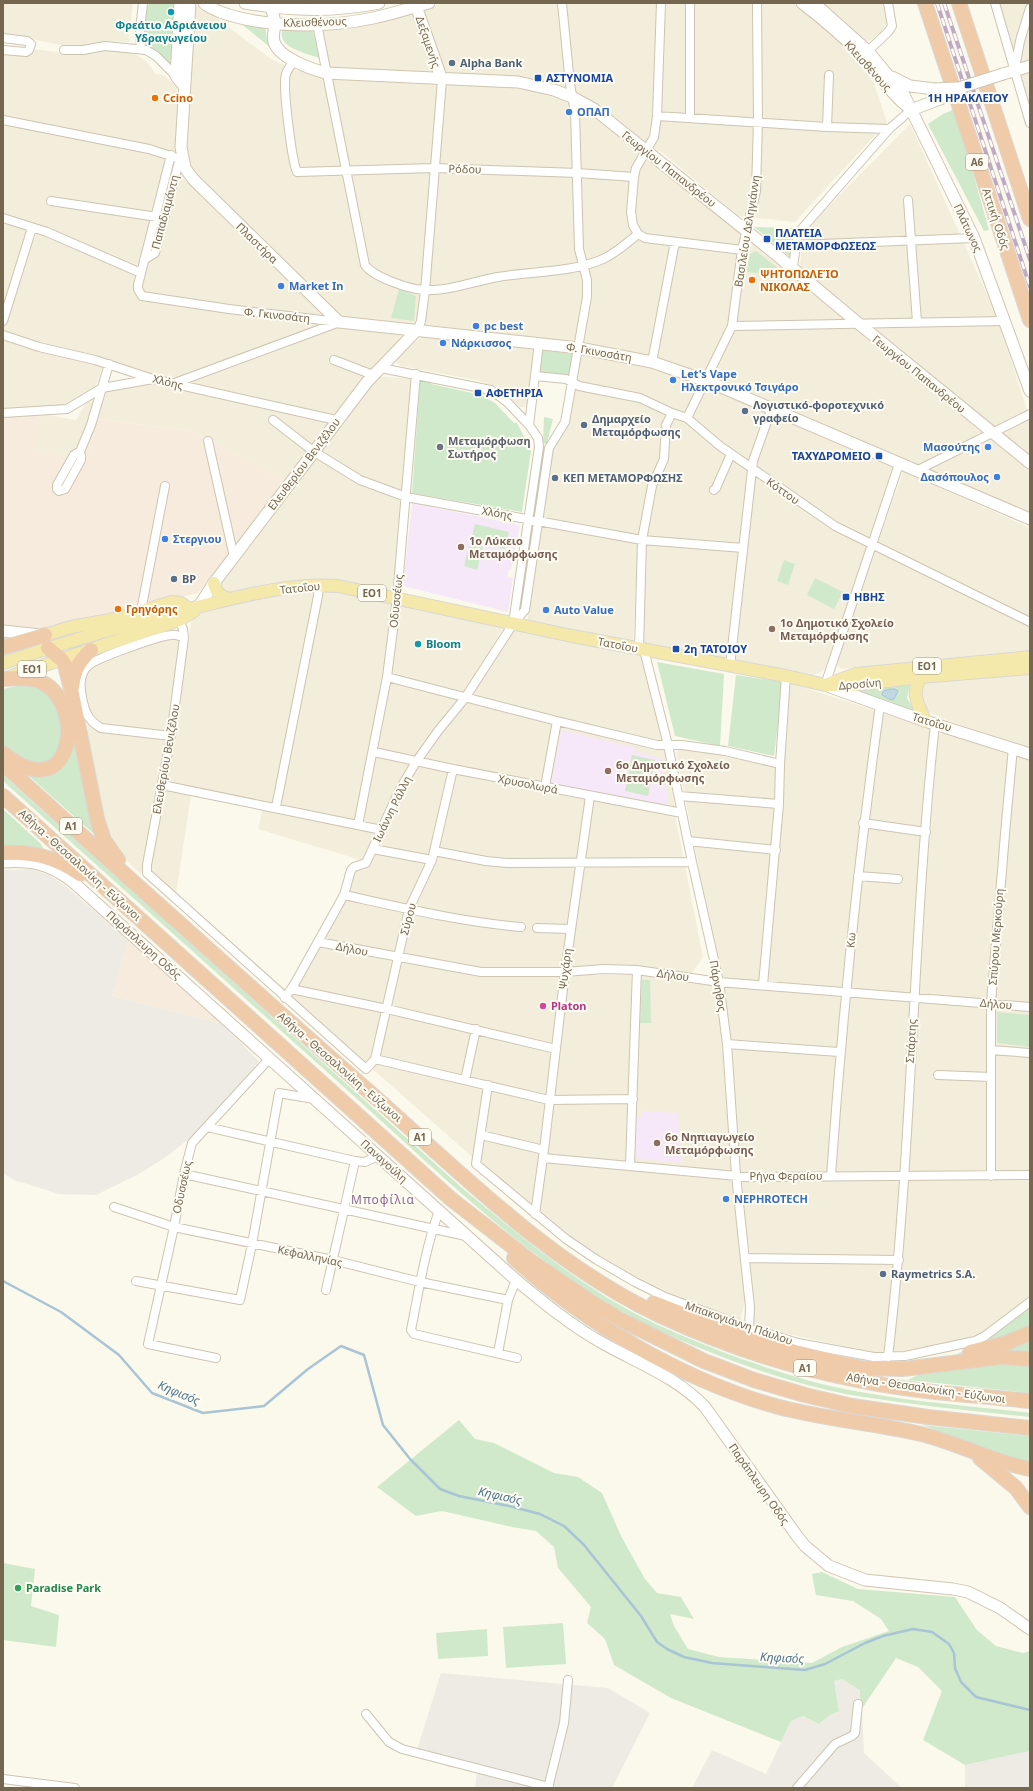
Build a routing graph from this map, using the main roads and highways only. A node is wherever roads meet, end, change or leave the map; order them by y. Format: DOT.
graph roads {
  1 [pos="925,3"];
  2 [pos="959,3"];
  3 [pos="1030,219"];
  4 [pos="1030,320"];
  5 [pos="214,583"];
  6 [pos="229,599"];
  7 [pos="194,608"];
  8 [pos="47,641"];
  9 [pos="3,647"];
  10 [pos="91,650"];
  11 [pos="1030,657"];
  12 [pos="62,660"];
  13 [pos="3,663"];
  14 [pos="1030,668"];
  15 [pos="920,677"];
  16 [pos="3,679"];
  17 [pos="825,685"];
  18 [pos="71,689"];
  19 [pos="930,722"];
  20 [pos="3,753"];
  21 [pos="3,764"];
  22 [pos="3,796"];
  23 [pos="3,853"];
  24 [pos="139,887"];
  25 [pos="129,909"];
  26 [pos="451,1199"];
  27 [pos="595,1281"];
  28 [pos="1030,1334"];
  29 [pos="1030,1359"];
  30 [pos="891,1362"];
  31 [pos="1030,1401"];
  32 [pos="1030,1428"];
  33 [pos="968,1450"];
  34 [pos="1030,1469"];
  35 [pos="1030,1507"];
  1 -- 4 [label="highway, Αττική Οδός / Α6"];
  2 -- 3 [label="highway"];
  5 -- 6 [label="main road"];
  6 -- 7 [label="main road, Τατοΐου / ΕΟ1"];
  6 -- 17 [label="main road, Τατοΐου / ΕΟ1"];
  7 -- 8 [label="main road, Τατοΐου / ΕΟ1"];
  7 -- 8 [label="main road"];
  7 -- 10 [label="main road, Τατοΐου / ΕΟ1"];
  8 -- 9 [label="highway"];
  8 -- 12 [label="highway"];
  8 -- 13 [label="main road, Τατοΐου / ΕΟ1"];
  10 -- 12 [label="main road, Τατοΐου / ΕΟ1"];
  10 -- 18 [label="highway"];
  11 -- 17 [label="main road, Δροσίνη / ΕΟ1"];
  12 -- 16 [label="main road, Τατοΐου / ΕΟ1"];
  12 -- 18 [label="highway"];
  14 -- 15 [label="main road, Δροσίνη / ΕΟ1"];
  15 -- 17 [label="main road, Δροσίνη / ΕΟ1"];
  15 -- 19 [label="main road"];
  16 -- 20 [label="highway"];
  18 -- 24 [label="highway"];
  21 -- 24 [label="highway, Αθήνα - Θεσσαλονίκη - Εύζωνοι / Α1"];
  22 -- 25 [label="highway, Αθήνα - Θεσσαλονίκη - Εύζωνοι / Α1"];
  23 -- 25 [label="highway"];
  24 -- 27 [label="highway, Αθήνα - Θεσσαλονίκη - Εύζωνοι / Α1"];
  25 -- 26 [label="highway, Αθήνα - Θεσσαλονίκη - Εύζωνοι / Α1"];
  26 -- 32 [label="highway, Αθήνα - Θεσσαλονίκη - Εύζωνοι / Α1"];
  26 -- 33 [label="highway"];
  27 -- 30 [label="highway"];
  27 -- 31 [label="highway, Αθήνα - Θεσσαλονίκη - Εύζωνοι / Α1"];
  28 -- 30 [label="highway"];
  29 -- 30 [label="highway"];
  33 -- 34 [label="highway"];
  33 -- 35 [label="highway"];
}
